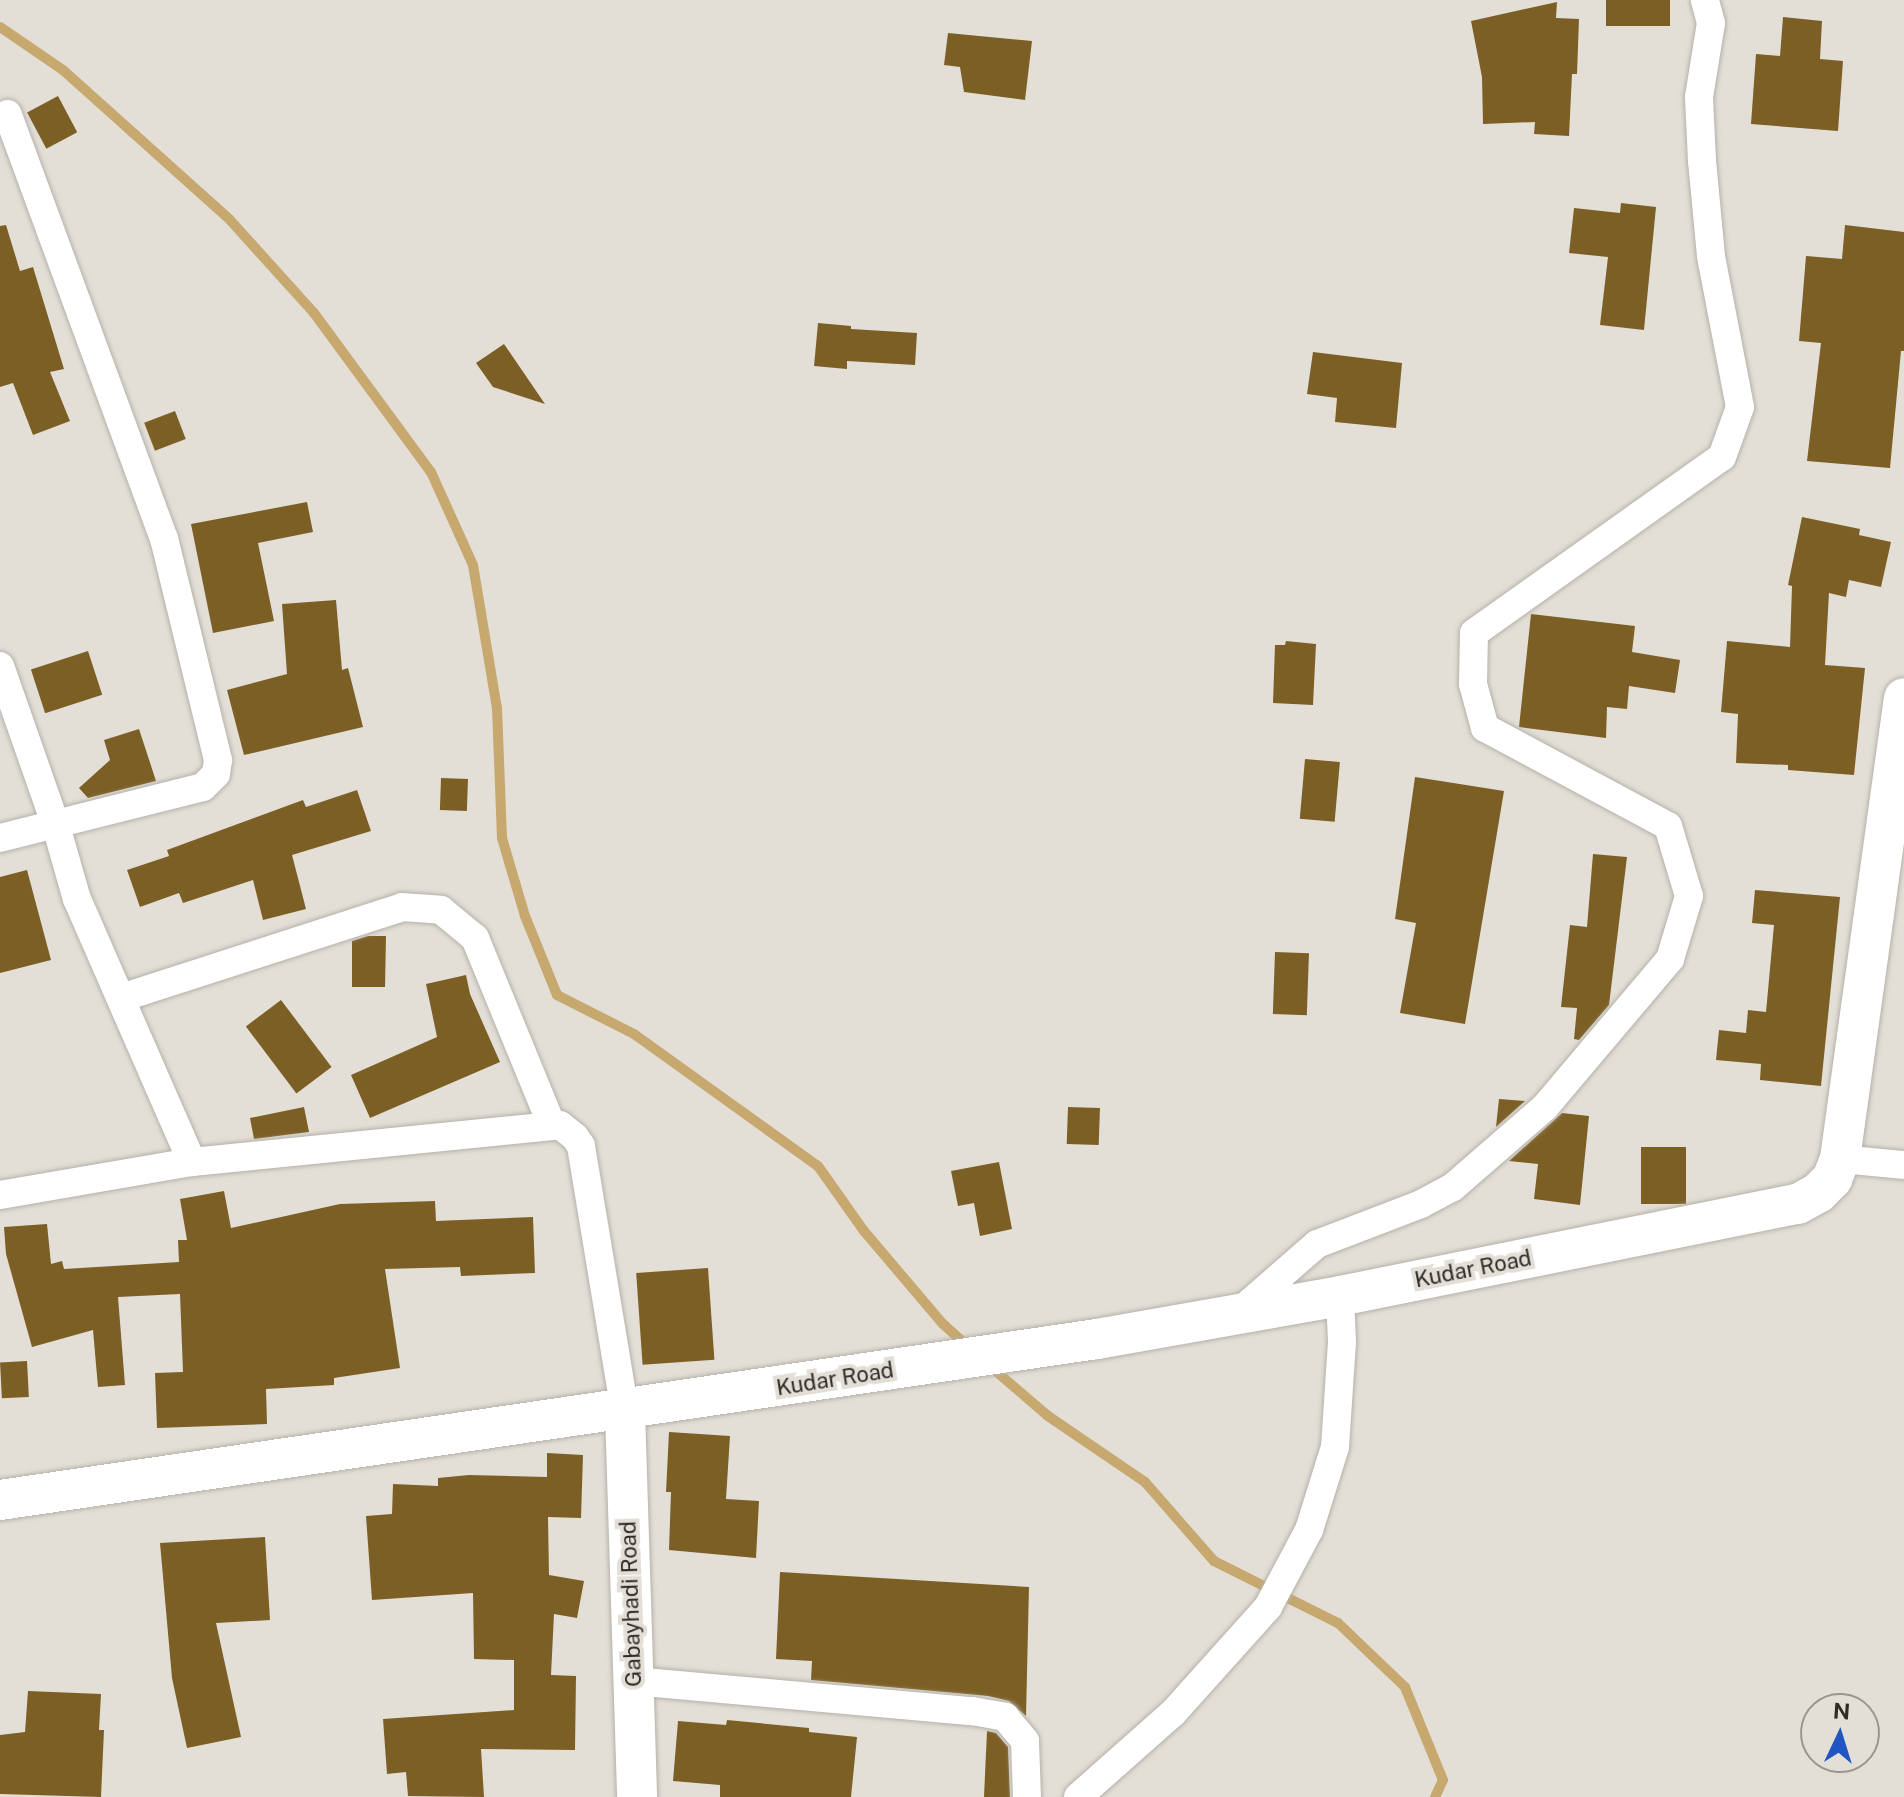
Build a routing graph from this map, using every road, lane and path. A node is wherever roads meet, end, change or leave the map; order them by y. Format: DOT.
graph roads {
  1 [pos="1705,0"];
  2 [pos="8,114"];
  3 [pos="0,666"];
  4 [pos="1904,698"];
  5 [pos="56,826"];
  6 [pos="0,838"];
  7 [pos="121,998"];
  8 [pos="551,1123"];
  9 [pos="1840,1159"];
  10 [pos="192,1162"];
  11 [pos="1904,1165"];
  12 [pos="0,1195"];
  13 [pos="1340,1296"];
  14 [pos="1239,1312"];
  15 [pos="625,1411"];
  16 [pos="0,1500"];
  17 [pos="633,1681"];
  18 [pos="637,1797"];
  19 [pos="1027,1797"];
  20 [pos="1078,1797"];
  1 -- 14 [label="street"];
  2 -- 5 [label="street"];
  3 -- 5 [label="street"];
  4 -- 9 [label="street, Kudar Road"];
  5 -- 6 [label="street"];
  5 -- 7 [label="street"];
  7 -- 8 [label="street"];
  7 -- 10 [label="street"];
  8 -- 10 [label="street"];
  8 -- 15 [label="street"];
  9 -- 11 [label="street"];
  9 -- 13 [label="street, Kudar Road"];
  10 -- 12 [label="street"];
  13 -- 14 [label="street, Kudar Road"];
  13 -- 20 [label="street"];
  14 -- 15 [label="street, Kudar Road"];
  15 -- 16 [label="street, Kudar Road"];
  15 -- 17 [label="street, Gabayhadi Road"];
  17 -- 18 [label="street, Gabayhadi Road"];
  17 -- 19 [label="street"];
}
